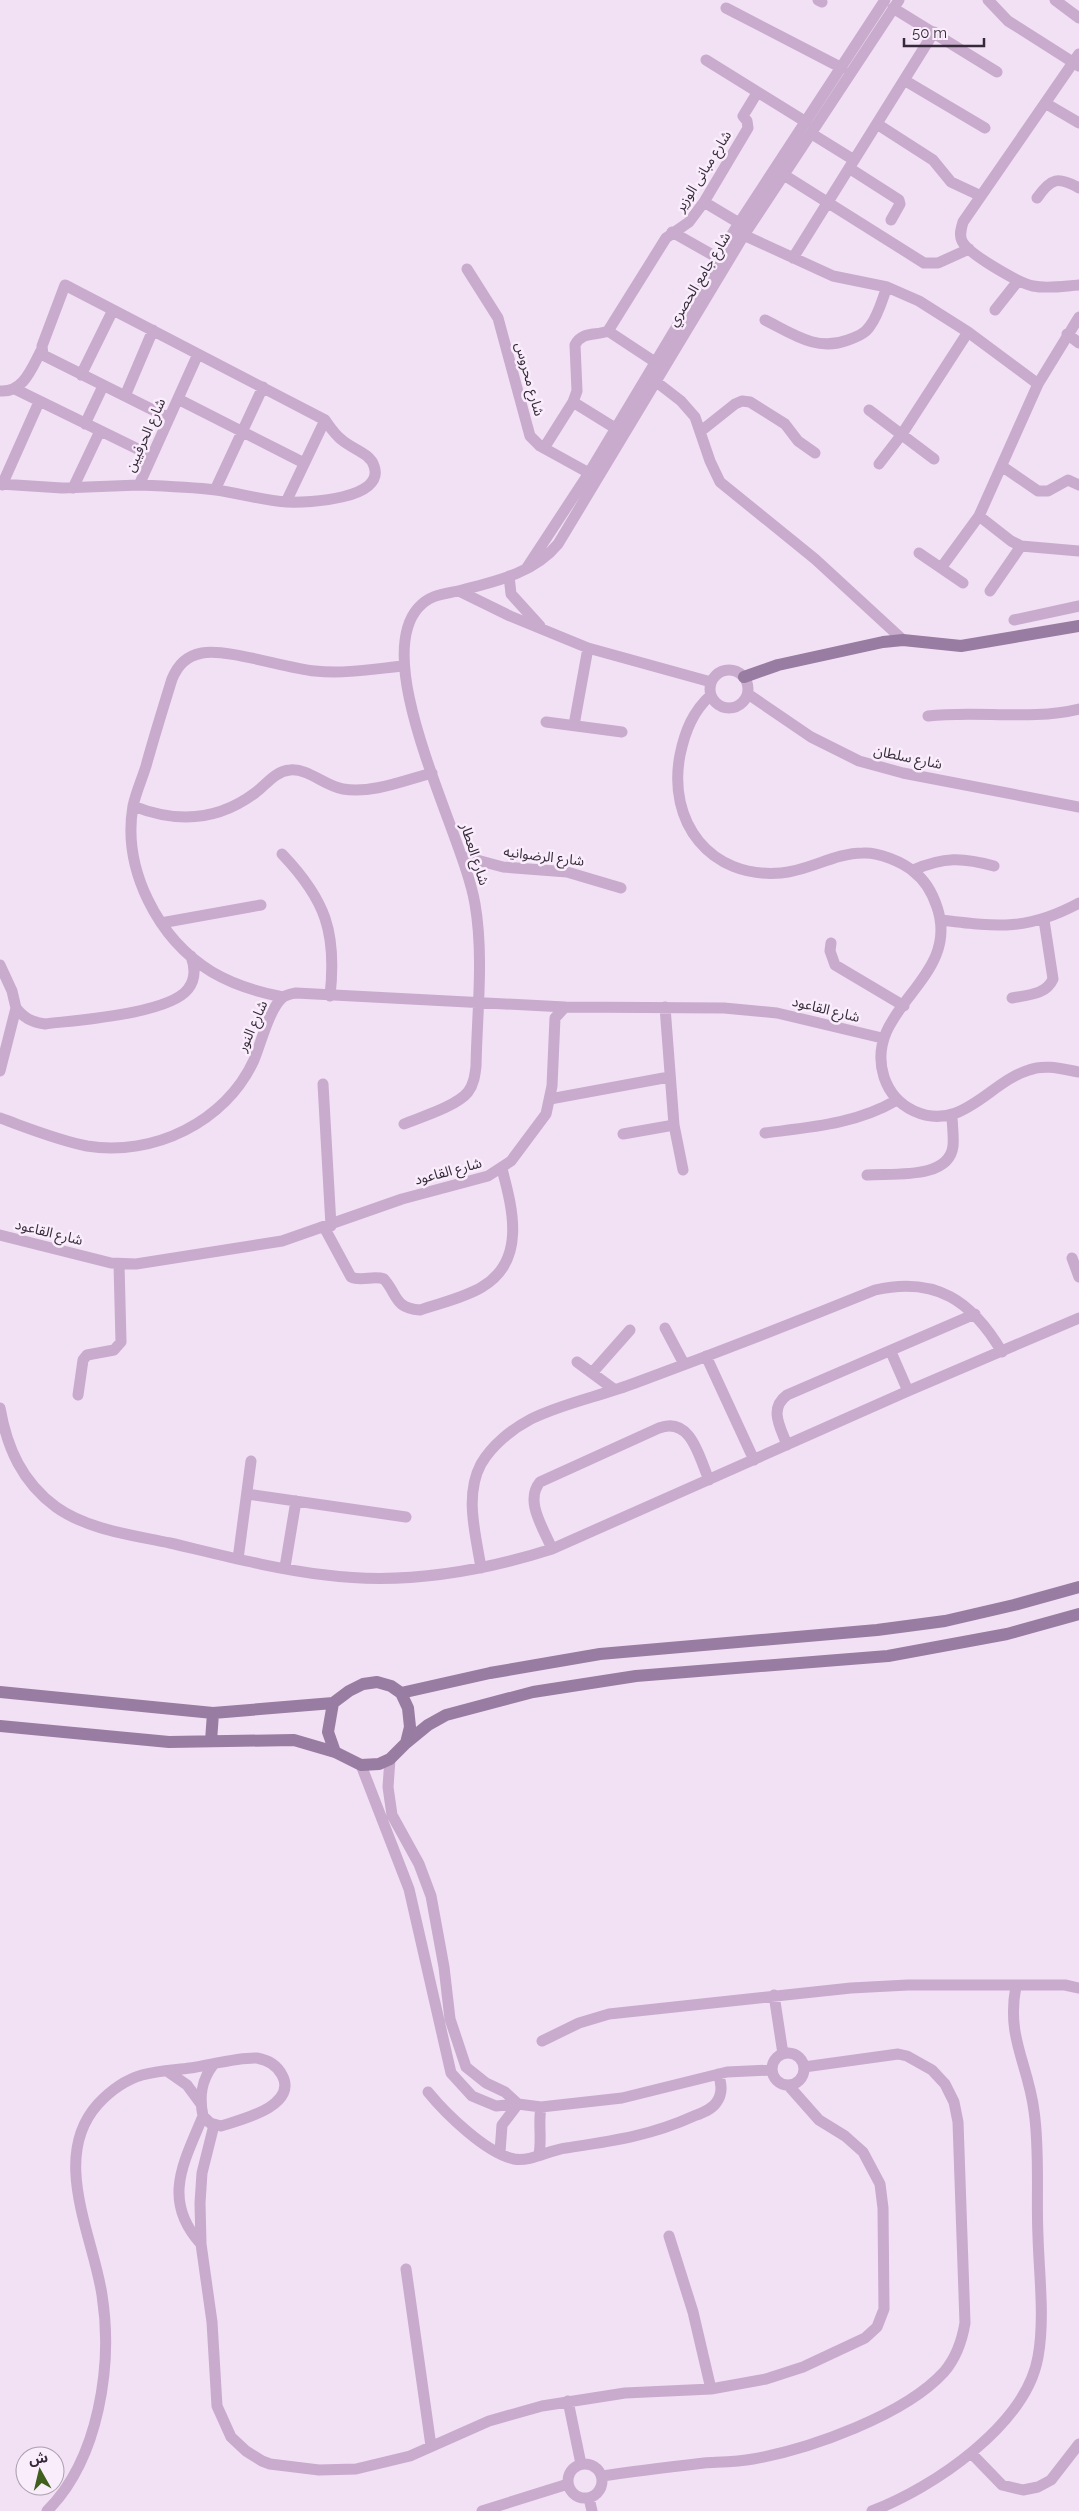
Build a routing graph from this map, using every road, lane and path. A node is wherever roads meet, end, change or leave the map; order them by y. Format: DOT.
graph roads {
  1 [pos="884,0"];
  2 [pos="988,0"];
  3 [pos="1055,0"];
  4 [pos="896,4"];
  5 [pos="726,8"];
  6 [pos="1079,18"];
  7 [pos="934,32"];
  8 [pos="706,60"];
  9 [pos="1077,61"];
  10 [pos="842,68"];
  11 [pos="997,72"];
  12 [pos="904,80"];
  13 [pos="756,93"];
  14 [pos="1045,103"];
  15 [pos="806,122"];
  16 [pos="1079,123"];
  17 [pos="877,124"];
  18 [pos="985,128"];
  19 [pos="812,134"];
  20 [pos="852,164"];
  21 [pos="784,175"];
  22 [pos="1079,188"];
  23 [pos="981,196"];
  24 [pos="1037,198"];
  25 [pos="704,202"];
  26 [pos="828,202"];
  27 [pos="891,220"];
  28 [pos="739,229"];
  29 [pos="672,232"];
  30 [pos="969,249"];
  31 [pos="718,258"];
  32 [pos="793,258"];
  33 [pos="467,270"];
  34 [pos="1018,281"];
  35 [pos="1079,285"];
  36 [pos="887,287"];
  37 [pos="113,310"];
  38 [pos="995,310"];
  39 [pos="1079,317"];
  40 [pos="766,320"];
  41 [pos="153,330"];
  42 [pos="608,331"];
  43 [pos="968,332"];
  44 [pos="1067,334"];
  45 [pos="1079,343"];
  46 [pos="42,349"];
  47 [pos="198,354"];
  48 [pos="655,362"];
  49 [pos="81,375"];
  50 [pos="651,378"];
  51 [pos="1038,384"];
  52 [pos="104,386"];
  53 [pos="264,387"];
  54 [pos="15,389"];
  55 [pos="0,391"];
  56 [pos="125,396"];
  57 [pos="178,399"];
  58 [pos="38,402"];
  59 [pos="573,402"];
  60 [pos="869,410"];
  61 [pos="169,418"];
  62 [pos="325,420"];
  63 [pos="85,424"];
  64 [pos="615,428"];
  65 [pos="100,431"];
  66 [pos="701,431"];
  67 [pos="242,432"];
  68 [pos="902,434"];
  69 [pos="544,448"];
  70 [pos="815,453"];
  71 [pos="152,456"];
  72 [pos="934,459"];
  73 [pos="304,463"];
  74 [pos="880,464"];
  75 [pos="1003,468"];
  76 [pos="588,473"];
  77 [pos="140,484"];
  78 [pos="1,485"];
  79 [pos="1079,485"];
  80 [pos="73,488"];
  81 [pos="215,490"];
  82 [pos="286,502"];
  83 [pos="979,516"];
  84 [pos="1021,546"];
  85 [pos="1079,550"];
  86 [pos="919,553"];
  87 [pos="941,568"];
  88 [pos="525,570"];
  89 [pos="509,576"];
  90 [pos="963,583"];
  91 [pos="990,590"];
  92 [pos="459,591"];
  93 [pos="1079,606"];
  94 [pos="1014,620"];
  95 [pos="1079,626"];
  96 [pos="546,630"];
  97 [pos="904,640"];
  98 [pos="588,648"];
  99 [pos="402,666"];
  100 [pos="744,677"];
  101 [pos="711,682"];
  102 [pos="748,694"];
  103 [pos="711,695"];
  104 [pos="1079,709"];
  105 [pos="928,716"];
  106 [pos="546,722"];
  107 [pos="574,725"];
  108 [pos="622,732"];
  109 [pos="432,773"];
  110 [pos="133,806"];
  111 [pos="1079,806"];
  112 [pos="282,854"];
  113 [pos="462,856"];
  114 [pos="994,866"];
  115 [pos="913,870"];
  116 [pos="621,888"];
  117 [pos="1079,903"];
  118 [pos="261,905"];
  119 [pos="941,920"];
  120 [pos="1044,920"];
  121 [pos="161,923"];
  122 [pos="831,943"];
  123 [pos="191,956"];
  124 [pos="0,965"];
  125 [pos="330,996"];
  126 [pos="283,997"];
  127 [pos="1012,998"];
  128 [pos="478,1003"];
  129 [pos="904,1006"];
  130 [pos="565,1007"];
  131 [pos="665,1007"];
  132 [pos="16,1008"];
  133 [pos="882,1038"];
  134 [pos="0,1071"];
  135 [pos="1079,1072"];
  136 [pos="669,1077"];
  137 [pos="323,1084"];
  138 [pos="550,1099"];
  139 [pos="897,1100"];
  140 [pos="952,1114"];
  141 [pos="0,1118"];
  142 [pos="404,1124"];
  143 [pos="674,1125"];
  144 [pos="765,1133"];
  145 [pos="623,1134"];
  146 [pos="502,1169"];
  147 [pos="683,1170"];
  148 [pos="867,1175"];
  149 [pos="327,1226"];
  150 [pos="0,1235"];
  151 [pos="1072,1258"];
  152 [pos="119,1264"];
  153 [pos="1079,1278"];
  154 [pos="975,1314"];
  155 [pos="1079,1318"];
  156 [pos="665,1328"];
  157 [pos="630,1330"];
  158 [pos="891,1352"];
  159 [pos="1002,1352"];
  160 [pos="706,1356"];
  161 [pos="577,1362"];
  162 [pos="684,1364"];
  163 [pos="592,1373"];
  164 [pos="615,1390"];
  165 [pos="908,1391"];
  166 [pos="78,1395"];
  167 [pos="0,1408"];
  168 [pos="787,1445"];
  169 [pos="251,1460"];
  170 [pos="754,1460"];
  171 [pos="709,1480"];
  172 [pos="247,1494"];
  173 [pos="296,1501"];
  174 [pos="406,1517"];
  175 [pos="552,1549"];
  176 [pos="238,1559"];
  177 [pos="285,1567"];
  178 [pos="481,1568"];
  179 [pos="1079,1587"];
  180 [pos="1079,1614"];
  181 [pos="0,1692"];
  182 [pos="401,1693"];
  183 [pos="333,1703"];
  184 [pos="213,1713"];
  185 [pos="0,1726"];
  186 [pos="211,1740"];
  187 [pos="406,1743"];
  188 [pos="335,1752"];
  189 [pos="390,1759"];
  190 [pos="361,1765"];
  191 [pos="428,1967"];
  192 [pos="444,1967"];
  193 [pos="1016,1986"];
  194 [pos="1079,1988"];
  195 [pos="774,1995"];
  196 [pos="542,2041"];
  197 [pos="783,2054"];
  198 [pos="213,2065"];
  199 [pos="466,2067"];
  200 [pos="804,2068"];
  201 [pos="772,2070"];
  202 [pos="167,2071"];
  203 [pos="451,2073"];
  204 [pos="718,2074"];
  205 [pos="788,2085"];
  206 [pos="428,2092"];
  207 [pos="201,2104"];
  208 [pos="518,2104"];
  209 [pos="541,2108"];
  210 [pos="203,2116"];
  211 [pos="214,2125"];
  212 [pos="500,2152"];
  213 [pos="539,2154"];
  214 [pos="669,2236"];
  215 [pos="201,2244"];
  216 [pos="406,2269"];
  217 [pos="711,2389"];
  218 [pos="568,2401"];
  219 [pos="1079,2444"];
  220 [pos="431,2446"];
  221 [pos="971,2453"];
  222 [pos="581,2464"];
  223 [pos="602,2476"];
  224 [pos="568,2484"];
  225 [pos="589,2498"];
  226 [pos="47,2511"];
  227 [pos="482,2511"];
  228 [pos="592,2511"];
  229 [pos="872,2511"];
  1 -- 10 [label="street, شارع جامع الحصري"];
  2 -- 9 [label="street"];
  3 -- 6 [label="street"];
  4 -- 7 [label="street"];
  4 -- 19 [label="street, شارع جامع الحصري"];
  5 -- 10 [label="street"];
  7 -- 11 [label="street"];
  7 -- 12 [label="street"];
  8 -- 13 [label="street"];
  9 -- 14 [label="street"];
  10 -- 15 [label="street, شارع جامع الحصري"];
  12 -- 17 [label="street"];
  12 -- 18 [label="street"];
  13 -- 15 [label="street"];
  13 -- 25 [label="street, شارع مبانى الوزير"];
  14 -- 16 [label="street"];
  14 -- 23 [label="street"];
  15 -- 28 [label="street, شارع جامع الحصري"];
  17 -- 20 [label="street"];
  17 -- 23 [label="street"];
  19 -- 20 [label="street"];
  19 -- 21 [label="street, شارع جامع الحصري"];
  20 -- 26 [label="street"];
  20 -- 27 [label="street"];
  21 -- 26 [label="street"];
  21 -- 28 [label="street, شارع جامع الحصري"];
  22 -- 24 [label="street"];
  23 -- 30 [label="street"];
  25 -- 28 [label="street"];
  25 -- 29 [label="street, شارع مبانى الوزير"];
  26 -- 30 [label="street"];
  26 -- 32 [label="street"];
  28 -- 31 [label="street, شارع جامع الحصري"];
  28 -- 32 [label="street"];
  28 -- 50 [label="street, شارع جامع الحصري"];
  29 -- 31 [label="street"];
  29 -- 42 [label="street, شارع مبانى الوزير"];
  30 -- 34 [label="street"];
  31 -- 48 [label="street, شارع جامع الحصري"];
  32 -- 36 [label="street"];
  33 -- 69 [label="street, شارع محروس"];
  34 -- 35 [label="street"];
  34 -- 38 [label="street"];
  36 -- 40 [label="street"];
  36 -- 43 [label="street"];
  37 -- 41 [label="street"];
  37 -- 46 [label="street"];
  37 -- 49 [label="street"];
  39 -- 44 [label="street"];
  41 -- 47 [label="street"];
  41 -- 56 [label="street"];
  42 -- 48 [label="street"];
  42 -- 59 [label="street"];
  43 -- 51 [label="street"];
  43 -- 68 [label="street"];
  44 -- 45 [label="street"];
  44 -- 51 [label="street"];
  46 -- 49 [label="street"];
  46 -- 54 [label="street"];
  47 -- 53 [label="street"];
  47 -- 57 [label="street, شارع الحرفيين"];
  48 -- 50 [label="street, شارع جامع الحصري"];
  49 -- 52 [label="street"];
  50 -- 64 [label="street, شارع جامع الحصري"];
  50 -- 66 [label="street"];
  50 -- 88 [label="street, شارع جامع الحصري"];
  51 -- 75 [label="street"];
  52 -- 56 [label="street"];
  52 -- 63 [label="street"];
  53 -- 62 [label="street"];
  53 -- 67 [label="street"];
  54 -- 55 [label="street"];
  54 -- 58 [label="street"];
  56 -- 61 [label="street"];
  57 -- 61 [label="street, شارع الحرفيين"];
  57 -- 67 [label="street"];
  58 -- 63 [label="street"];
  58 -- 78 [label="street"];
  59 -- 64 [label="street"];
  59 -- 69 [label="street"];
  60 -- 68 [label="street"];
  61 -- 71 [label="street, شارع الحرفيين"];
  62 -- 73 [label="street"];
  62 -- 82 [label="street"];
  63 -- 65 [label="street"];
  64 -- 76 [label="street, شارع جامع الحصري"];
  65 -- 71 [label="street"];
  65 -- 80 [label="street"];
  66 -- 70 [label="street"];
  66 -- 97 [label="street"];
  67 -- 73 [label="street"];
  67 -- 81 [label="street"];
  68 -- 72 [label="street"];
  68 -- 74 [label="street"];
  69 -- 76 [label="street, شارع محروس"];
  71 -- 77 [label="street, شارع الحرفيين"];
  73 -- 82 [label="street"];
  75 -- 79 [label="street"];
  75 -- 83 [label="street"];
  76 -- 88 [label="street, شارع جامع الحصري"];
  77 -- 80 [label="street, شارع الحرفيين"];
  77 -- 81 [label="street"];
  78 -- 80 [label="street, شارع الحرفيين"];
  81 -- 82 [label="street"];
  83 -- 84 [label="street"];
  83 -- 87 [label="street"];
  84 -- 85 [label="street"];
  84 -- 91 [label="street"];
  86 -- 87 [label="street"];
  87 -- 90 [label="street"];
  88 -- 89 [label="street, شارع جامع الحصري"];
  89 -- 92 [label="street, شارع جامع الحصري"];
  89 -- 96 [label="street"];
  92 -- 96 [label="street"];
  92 -- 99 [label="street, شارع العطار"];
  93 -- 94 [label="street"];
  95 -- 97 [label="street"];
  96 -- 98 [label="street"];
  97 -- 100 [label="street"];
  98 -- 101 [label="street"];
  98 -- 107 [label="street"];
  99 -- 109 [label="street, شارع العطار"];
  99 -- 110 [label="street"];
  100 -- 101 [label="street"];
  100 -- 102 [label="street"];
  101 -- 103 [label="street"];
  102 -- 103 [label="street"];
  102 -- 111 [label="street, شارع سلطان"];
  103 -- 115 [label="street"];
  104 -- 105 [label="street"];
  106 -- 107 [label="street"];
  107 -- 108 [label="street"];
  109 -- 110 [label="street"];
  109 -- 113 [label="street, شارع العطار"];
  110 -- 121 [label="street"];
  112 -- 125 [label="street"];
  113 -- 116 [label="street, شارع الرضوانيه"];
  113 -- 128 [label="street, شارع العطار"];
  114 -- 115 [label="street"];
  115 -- 119 [label="street"];
  117 -- 120 [label="street"];
  118 -- 121 [label="street"];
  119 -- 120 [label="street"];
  119 -- 129 [label="street"];
  120 -- 127 [label="street"];
  121 -- 123 [label="street"];
  122 -- 129 [label="street"];
  123 -- 126 [label="street"];
  123 -- 132 [label="street"];
  124 -- 132 [label="street"];
  125 -- 126 [label="street, شارع النور"];
  125 -- 128 [label="street, شارع النور"];
  126 -- 141 [label="street, شارع النور"];
  128 -- 130 [label="street, شارع النور"];
  128 -- 142 [label="street, شارع العطار"];
  129 -- 133 [label="street"];
  130 -- 131 [label="street, شارع القاعود"];
  130 -- 138 [label="street, شارع القاعود"];
  131 -- 133 [label="street, شارع القاعود"];
  131 -- 136 [label="street"];
  132 -- 134 [label="street"];
  133 -- 139 [label="street"];
  135 -- 140 [label="street"];
  136 -- 138 [label="street"];
  136 -- 143 [label="street"];
  137 -- 149 [label="street"];
  138 -- 146 [label="street, شارع القاعود"];
  139 -- 140 [label="street"];
  139 -- 144 [label="street"];
  140 -- 148 [label="street"];
  143 -- 145 [label="street"];
  143 -- 147 [label="street"];
  146 -- 149 [label="street, شارع القاعود"];
  146 -- 149 [label="street"];
  149 -- 152 [label="street, شارع القاعود"];
  150 -- 152 [label="street, شارع القاعود"];
  151 -- 153 [label="street"];
  152 -- 166 [label="street"];
  154 -- 158 [label="street"];
  154 -- 159 [label="street"];
  154 -- 160 [label="street"];
  155 -- 159 [label="street"];
  156 -- 162 [label="street"];
  157 -- 163 [label="street"];
  158 -- 165 [label="street"];
  158 -- 168 [label="street"];
  159 -- 165 [label="street"];
  160 -- 162 [label="street"];
  160 -- 170 [label="street"];
  161 -- 163 [label="street"];
  162 -- 164 [label="street"];
  163 -- 164 [label="street"];
  164 -- 178 [label="street"];
  165 -- 168 [label="street"];
  167 -- 176 [label="street"];
  168 -- 170 [label="street"];
  169 -- 172 [label="street"];
  170 -- 171 [label="street"];
  171 -- 175 [label="street"];
  171 -- 175 [label="street"];
  172 -- 173 [label="street"];
  172 -- 176 [label="street"];
  173 -- 174 [label="street"];
  173 -- 177 [label="street"];
  175 -- 178 [label="street"];
  176 -- 177 [label="street"];
  177 -- 178 [label="street"];
  179 -- 182 [label="street"];
  180 -- 187 [label="street"];
  181 -- 184 [label="street"];
  182 -- 183 [label="street"];
  182 -- 187 [label="street"];
  183 -- 184 [label="street"];
  183 -- 188 [label="street"];
  184 -- 186 [label="street"];
  185 -- 186 [label="street"];
  186 -- 188 [label="street"];
  187 -- 189 [label="street"];
  188 -- 190 [label="street"];
  189 -- 190 [label="street"];
  189 -- 192 [label="street"];
  190 -- 191 [label="street"];
  191 -- 192 [label="street"];
  191 -- 203 [label="street"];
  192 -- 199 [label="street"];
  193 -- 194 [label="street"];
  193 -- 195 [label="street"];
  193 -- 221 [label="street"];
  195 -- 196 [label="street"];
  195 -- 197 [label="street"];
  197 -- 200 [label="street"];
  197 -- 201 [label="street"];
  198 -- 202 [label="street"];
  198 -- 207 [label="street"];
  198 -- 211 [label="street"];
  199 -- 203 [label="street"];
  199 -- 208 [label="street"];
  200 -- 205 [label="street"];
  200 -- 223 [label="street"];
  201 -- 204 [label="street"];
  201 -- 205 [label="street"];
  202 -- 207 [label="street"];
  202 -- 226 [label="street"];
  203 -- 208 [label="street"];
  204 -- 209 [label="street"];
  204 -- 213 [label="street"];
  205 -- 217 [label="street"];
  206 -- 212 [label="street"];
  207 -- 210 [label="street"];
  208 -- 209 [label="street"];
  208 -- 212 [label="street"];
  209 -- 213 [label="street"];
  210 -- 211 [label="street"];
  210 -- 215 [label="street"];
  211 -- 215 [label="street"];
  212 -- 213 [label="street"];
  214 -- 217 [label="street"];
  215 -- 220 [label="street"];
  216 -- 220 [label="street"];
  217 -- 218 [label="street"];
  218 -- 220 [label="street"];
  218 -- 222 [label="street"];
  219 -- 221 [label="street"];
  221 -- 229 [label="street"];
  222 -- 223 [label="street"];
  222 -- 224 [label="street"];
  223 -- 225 [label="street"];
  224 -- 225 [label="street"];
  224 -- 227 [label="street"];
  225 -- 228 [label="street"];
}
